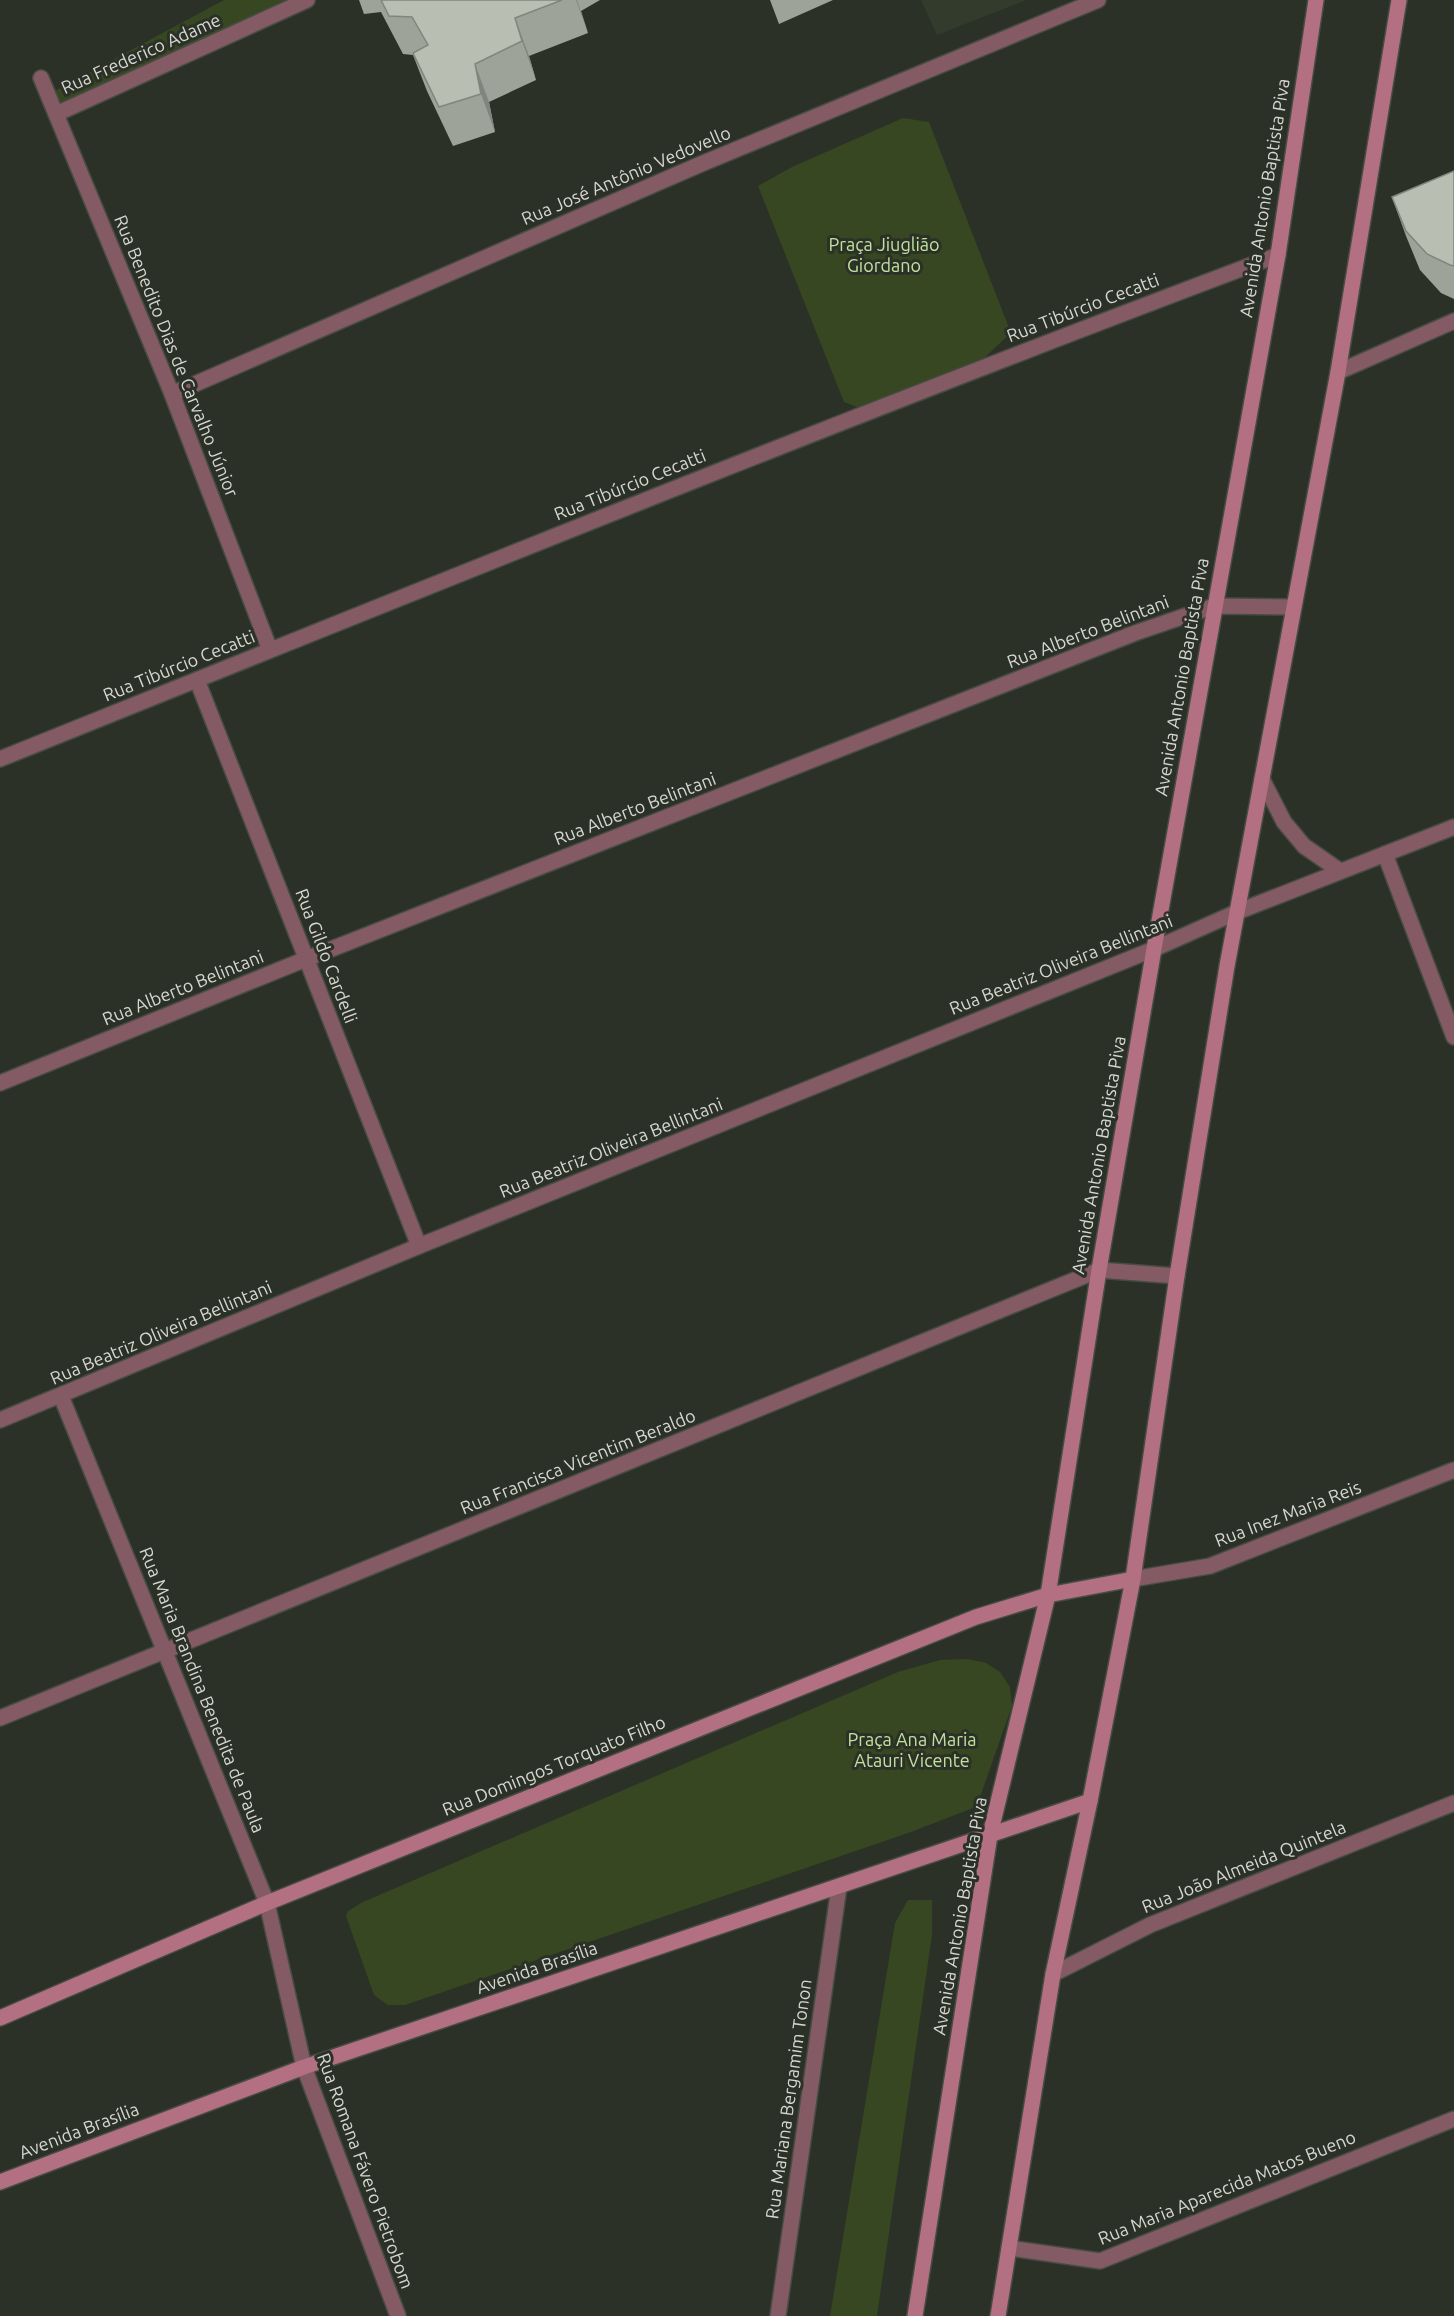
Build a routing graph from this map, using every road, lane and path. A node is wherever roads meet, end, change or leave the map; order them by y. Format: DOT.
graph roads {
  1 [pos="307,0"];
  2 [pos="1098,0"];
  3 [pos="1316,0"];
  4 [pos="1400,0"];
  5 [pos="41,78"];
  6 [pos="56,114"];
  7 [pos="1278,255"];
  8 [pos="1454,321"];
  9 [pos="1338,372"];
  10 [pos="172,394"];
  11 [pos="1214,606"];
  12 [pos="1293,607"];
  13 [pos="270,650"];
  14 [pos="197,680"];
  15 [pos="0,759"];
  16 [pos="1262,779"];
  17 [pos="1454,826"];
  18 [pos="1385,854"];
  19 [pos="1340,871"];
  20 [pos="1237,912"];
  21 [pos="1154,949"];
  22 [pos="306,960"];
  23 [pos="1454,1037"];
  24 [pos="0,1083"];
  25 [pos="419,1246"];
  26 [pos="1099,1270"];
  27 [pos="1177,1276"];
  28 [pos="61,1396"];
  29 [pos="0,1420"];
  30 [pos="1454,1470"];
  31 [pos="1133,1579"];
  32 [pos="1048,1595"];
  33 [pos="166,1652"];
  34 [pos="0,1718"];
  35 [pos="1090,1801"];
  36 [pos="1454,1803"];
  37 [pos="990,1835"];
  38 [pos="839,1887"];
  39 [pos="267,1903"];
  40 [pos="1053,1974"];
  41 [pos="291,2004"];
  42 [pos="0,2018"];
  43 [pos="304,2067"];
  44 [pos="1454,2119"];
  45 [pos="0,2182"];
  46 [pos="1010,2248"];
  47 [pos="398,2316"];
  48 [pos="777,2316"];
  49 [pos="915,2316"];
  50 [pos="998,2316"];
  1 -- 6 [label="street, Rua Frederico Adame"];
  2 -- 10 [label="street, Rua José Antônio Vedovello"];
  3 -- 7 [label="main road, Avenida Antonio Baptista Piva"];
  4 -- 9 [label="main road"];
  5 -- 6 [label="street, Rua Benedito Dias de Carvalho Júnior"];
  6 -- 10 [label="street, Rua Benedito Dias de Carvalho Júnior"];
  7 -- 11 [label="main road, Avenida Antonio Baptista Piva"];
  7 -- 13 [label="street, Rua Tibúrcio Cecatti"];
  8 -- 9 [label="street"];
  9 -- 12 [label="main road"];
  10 -- 13 [label="street, Rua Benedito Dias de Carvalho Júnior"];
  11 -- 12 [label="street, Rua Alberto Belintani"];
  11 -- 21 [label="main road, Avenida Antonio Baptista Piva"];
  11 -- 22 [label="street, Rua Alberto Belintani"];
  12 -- 16 [label="main road"];
  13 -- 14 [label="street, Rua Tibúrcio Cecatti"];
  14 -- 15 [label="street, Rua Tibúrcio Cecatti"];
  14 -- 22 [label="street, Rua Gildo Cardelli"];
  16 -- 19 [label="street"];
  16 -- 20 [label="main road"];
  17 -- 18 [label="street, Rua Beatriz Oliveira Bellintani"];
  18 -- 19 [label="street, Rua Beatriz Oliveira Bellintani"];
  18 -- 23 [label="street"];
  19 -- 20 [label="street, Rua Beatriz Oliveira Bellintani"];
  20 -- 21 [label="street, Rua Beatriz Oliveira Bellintani"];
  20 -- 27 [label="main road"];
  21 -- 25 [label="street, Rua Beatriz Oliveira Bellintani"];
  21 -- 26 [label="main road, Avenida Antonio Baptista Piva"];
  22 -- 24 [label="street, Rua Alberto Belintani"];
  22 -- 25 [label="street, Rua Gildo Cardelli"];
  25 -- 28 [label="street, Rua Beatriz Oliveira Bellintani"];
  26 -- 27 [label="street, Rua Francisca Vicentim Beraldo"];
  26 -- 32 [label="main road, Avenida Antonio Baptista Piva"];
  26 -- 33 [label="street, Rua Francisca Vicentim Beraldo"];
  27 -- 31 [label="main road"];
  28 -- 29 [label="street, Rua Beatriz Oliveira Bellintani"];
  28 -- 33 [label="street, Rua Maria Brandina Benedita de Paula"];
  30 -- 31 [label="street, Rua Inez Maria Reis"];
  31 -- 32 [label="main road, Rua Domingos Torquato Filho"];
  31 -- 35 [label="main road"];
  32 -- 37 [label="main road, Avenida Antonio Baptista Piva"];
  32 -- 39 [label="main road, Rua Domingos Torquato Filho"];
  33 -- 34 [label="street, Rua Francisca Vicentim Beraldo"];
  33 -- 39 [label="street, Rua Maria Brandina Benedita de Paula"];
  35 -- 37 [label="main road, Avenida Brasília"];
  35 -- 40 [label="main road"];
  36 -- 40 [label="street, Rua João Almeida Quintela"];
  37 -- 38 [label="main road, Avenida Brasília"];
  37 -- 49 [label="main road, Avenida Antonio Baptista Piva"];
  38 -- 43 [label="main road, Avenida Brasília"];
  38 -- 48 [label="street, Rua Mariana Bergamim Tonon"];
  39 -- 41 [label="street, Rua Maria Brandina Benedita de Paula"];
  39 -- 42 [label="main road, Rua Domingos Torquato Filho"];
  40 -- 46 [label="main road"];
  41 -- 43 [label="street, Rua Romana Fávero Pietrobom"];
  43 -- 45 [label="main road, Avenida Brasília"];
  43 -- 47 [label="street, Rua Romana Fávero Pietrobom"];
  44 -- 46 [label="street, Rua Maria Aparecida Matos Bueno"];
  46 -- 50 [label="main road"];
}
